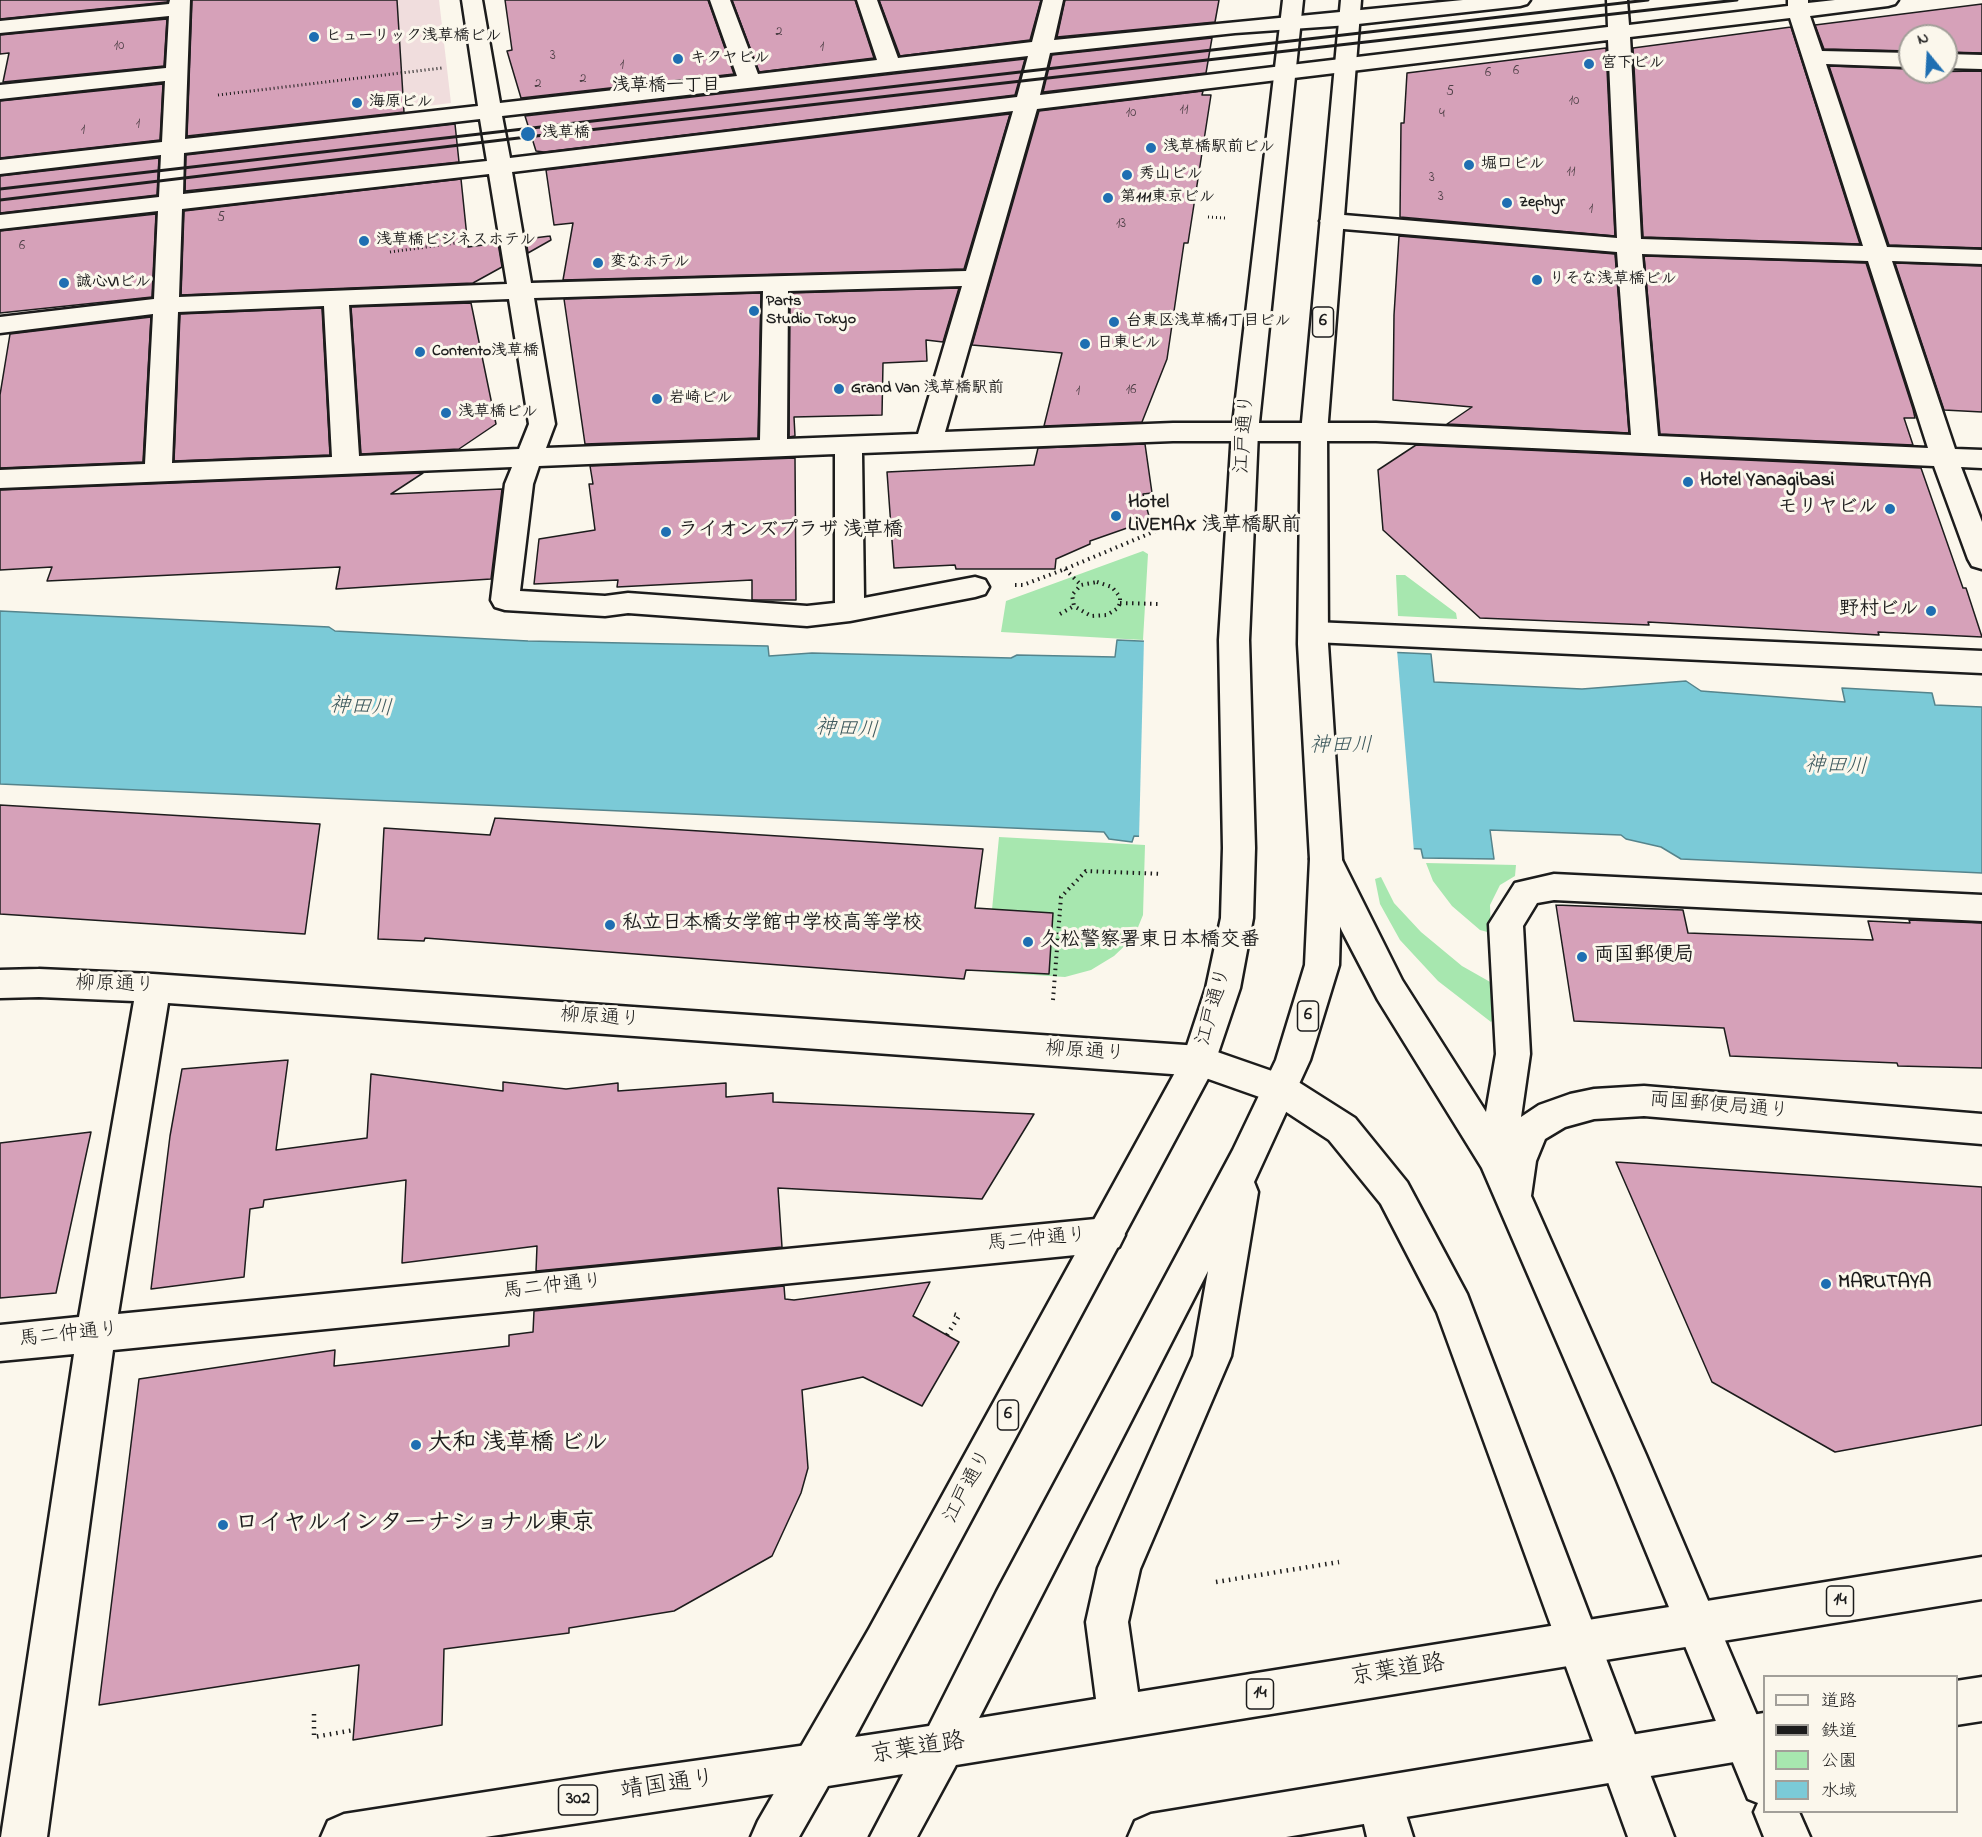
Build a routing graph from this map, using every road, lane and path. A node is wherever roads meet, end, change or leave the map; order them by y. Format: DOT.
graph roads {
  1 [pos="472,0"];
  2 [pos="720,0"];
  3 [pos="867,0"];
  4 [pos="1053,0"];
  5 [pos="1520,0"];
  6 [pos="1617,0"];
  7 [pos="1888,0"];
  8 [pos="180,4"];
  9 [pos="1798,5"];
  10 [pos="1350,10"];
  11 [pos="1292,11"];
  12 [pos="0,27"];
  13 [pos="1619,33"];
  14 [pos="1040,48"];
  15 [pos="1813,57"];
  16 [pos="1898,60"];
  17 [pos="1958,61"];
  18 [pos="1982,62"];
  19 [pos="890,66"];
  20 [pos="1345,66"];
  21 [pos="446,68"];
  22 [pos="177,73"];
  23 [pos="1286,73"];
  24 [pos="750,82"];
  25 [pos="0,92"];
  26 [pos="176,100"];
  27 [pos="1027,103"];
  28 [pos="491,112"];
  29 [pos="174,147"];
  30 [pos="500,166"];
  31 [pos="0,167"];
  32 [pos="171,203"];
  33 [pos="1227,208"];
  34 [pos="1208,217"];
  35 [pos="1332,220"];
  36 [pos="0,222"];
  37 [pos="471,241"];
  38 [pos="1629,246"];
  39 [pos="390,252"];
  40 [pos="1878,253"];
  41 [pos="1982,257"];
  42 [pos="977,278"];
  43 [pos="776,284"];
  44 [pos="518,291"];
  45 [pos="336,298"];
  46 [pos="167,305"];
  47 [pos="0,325"];
  48 [pos="1245,432"];
  49 [pos="1314,433"];
  50 [pos="929,442"];
  51 [pos="1645,444"];
  52 [pos="848,445"];
  53 [pos="773,448"];
  54 [pos="529,457"];
  55 [pos="1944,457"];
  56 [pos="1982,459"];
  57 [pos="346,465"];
  58 [pos="158,472"];
  59 [pos="0,479"];
  60 [pos="1166,527"];
  61 [pos="1982,559"];
  62 [pos="1065,569"];
  63 [pos="1023,585"];
  64 [pos="1081,585"];
  65 [pos="975,587"];
  66 [pos="1120,603"];
  67 [pos="1160,604"];
  68 [pos="1074,606"];
  69 [pos="850,611"];
  70 [pos="1060,614"];
  71 [pos="1313,638"];
  72 [pos="1982,662"];
  73 [pos="1326,860"];
  74 [pos="1162,874"];
  75 [pos="1982,908"];
  76 [pos="0,984"];
  77 [pos="153,988"];
  78 [pos="1053,1000"];
  79 [pos="1200,1061"];
  80 [pos="1280,1089"];
  81 [pos="1982,1129"];
  82 [pos="1497,1160"];
  83 [pos="1246,1161"];
  84 [pos="1513,1196"];
  85 [pos="1106,1235"];
  86 [pos="950,1313"];
  87 [pos="96,1333"];
  88 [pos="947,1335"];
  89 [pos="0,1343"];
  90 [pos="1339,1562"];
  91 [pos="1982,1578"];
  92 [pos="1216,1582"];
  93 [pos="1697,1624"];
  94 [pos="1579,1643"];
  95 [pos="1982,1699"];
  96 [pos="1958,1703"];
  97 [pos="314,1714"];
  98 [pos="1120,1717"];
  99 [pos="354,1730"];
  100 [pos="1755,1736"];
  101 [pos="942,1746"];
  102 [pos="1622,1758"];
  103 [pos="814,1766"];
  104 [pos="1763,1778"];
  105 [pos="1776,1813"];
  106 [pos="1385,1818"];
  107 [pos="24,1837"];
  108 [pos="344,1837"];
  109 [pos="774,1837"];
  110 [pos="893,1837"];
  111 [pos="1151,1837"];
  112 [pos="1651,1837"];
  113 [pos="1787,1837"];
  1 -- 28 [label="main road"];
  2 -- 24 [label="main road"];
  3 -- 19 [label="main road"];
  4 -- 14 [label="main road"];
  5 -- 10 [label="main road"];
  6 -- 13 [label="main road"];
  7 -- 9 [label="main road"];
  8 -- 12 [label="main road"];
  8 -- 22 [label="main road"];
  9 -- 13 [label="main road"];
  9 -- 15 [label="main road"];
  10 -- 11 [label="main road"];
  10 -- 20 [label="main road, 6"];
  11 -- 14 [label="main road"];
  11 -- 23 [label="main road, 江戸通り / 6"];
  13 -- 20 [label="main road"];
  13 -- 38 [label="main road"];
  14 -- 19 [label="main road"];
  14 -- 27 [label="main road"];
  15 -- 16 [label="main road"];
  15 -- 40 [label="main road"];
  17 -- 18 [label="main road"];
  19 -- 24 [label="main road"];
  20 -- 23 [label="main road"];
  20 -- 35 [label="main road, 6"];
  21 -- 26 [label="path"];
  22 -- 25 [label="main road"];
  22 -- 26 [label="main road"];
  23 -- 27 [label="main road"];
  23 -- 48 [label="main road, 江戸通り / 6"];
  24 -- 28 [label="main road"];
  26 -- 29 [label="main road"];
  27 -- 30 [label="main road"];
  27 -- 42 [label="main road"];
  28 -- 29 [label="main road"];
  28 -- 30 [label="main road"];
  29 -- 31 [label="main road"];
  29 -- 32 [label="main road"];
  30 -- 32 [label="main road"];
  30 -- 44 [label="main road"];
  32 -- 36 [label="main road"];
  32 -- 46 [label="main road"];
  33 -- 34 [label="path"];
  35 -- 38 [label="main road"];
  35 -- 49 [label="main road, 6"];
  37 -- 39 [label="path"];
  38 -- 40 [label="main road"];
  38 -- 51 [label="main road"];
  40 -- 41 [label="main road"];
  40 -- 55 [label="main road"];
  42 -- 43 [label="main road"];
  42 -- 50 [label="main road"];
  43 -- 44 [label="main road"];
  43 -- 53 [label="main road"];
  44 -- 45 [label="main road"];
  44 -- 54 [label="main road"];
  45 -- 46 [label="main road"];
  45 -- 57 [label="main road"];
  46 -- 47 [label="main road"];
  46 -- 58 [label="main road"];
  48 -- 49 [label="main road"];
  48 -- 50 [label="main road"];
  48 -- 79 [label="main road, 江戸通り / 6"];
  49 -- 51 [label="main road"];
  49 -- 71 [label="main road, 6"];
  50 -- 52 [label="main road"];
  51 -- 55 [label="main road"];
  52 -- 53 [label="main road"];
  52 -- 69 [label="main road"];
  53 -- 54 [label="main road"];
  54 -- 57 [label="main road"];
  54 -- 69 [label="main road"];
  55 -- 56 [label="main road"];
  55 -- 61 [label="main road"];
  57 -- 58 [label="main road"];
  58 -- 59 [label="main road"];
  60 -- 62 [label="path"];
  62 -- 63 [label="path"];
  62 -- 64 [label="path"];
  64 -- 66 [label="path"];
  64 -- 68 [label="path"];
  65 -- 69 [label="main road"];
  66 -- 67 [label="path"];
  66 -- 68 [label="path"];
  68 -- 70 [label="path"];
  71 -- 72 [label="main road"];
  71 -- 73 [label="main road, 6"];
  73 -- 80 [label="main road, 6"];
  73 -- 82 [label="main road"];
  74 -- 78 [label="path"];
  75 -- 82 [label="main road"];
  76 -- 77 [label="main road, 柳原通り"];
  77 -- 79 [label="main road, 柳原通り"];
  77 -- 87 [label="main road"];
  79 -- 80 [label="main road, 柳原通り"];
  79 -- 85 [label="main road, 江戸通り / 6"];
  80 -- 83 [label="main road, 6"];
  80 -- 94 [label="main road, 柳原通り"];
  81 -- 84 [label="main road, 両国郵便局通り"];
  82 -- 84 [label="main road"];
  83 -- 98 [label="main road"];
  83 -- 101 [label="main road, 6"];
  84 -- 93 [label="main road"];
  85 -- 87 [label="main road, 馬二仲通り"];
  85 -- 103 [label="main road, 江戸通り / 6"];
  86 -- 88 [label="path"];
  87 -- 89 [label="main road, 馬二仲通り"];
  87 -- 107 [label="main road"];
  90 -- 92 [label="path"];
  91 -- 93 [label="main road, 京葉道路 / 14"];
  93 -- 94 [label="main road, 京葉道路 / 14"];
  93 -- 100 [label="main road"];
  94 -- 98 [label="main road, 京葉道路 / 14"];
  94 -- 102 [label="main road, 柳原通り"];
  95 -- 96 [label="main road"];
  97 -- 99 [label="path"];
  98 -- 101 [label="main road, 京葉道路 / 14"];
  100 -- 102 [label="main road"];
  100 -- 104 [label="main road"];
  101 -- 103 [label="main road, 京葉道路 / 14"];
  101 -- 110 [label="main road, 6"];
  102 -- 106 [label="main road"];
  102 -- 112 [label="main road, 柳原通り"];
  103 -- 108 [label="main road, 靖国通り / 302"];
  103 -- 109 [label="main road, 江戸通り / 6"];
  105 -- 113 [label="main road"];
  106 -- 111 [label="main road"];
}
